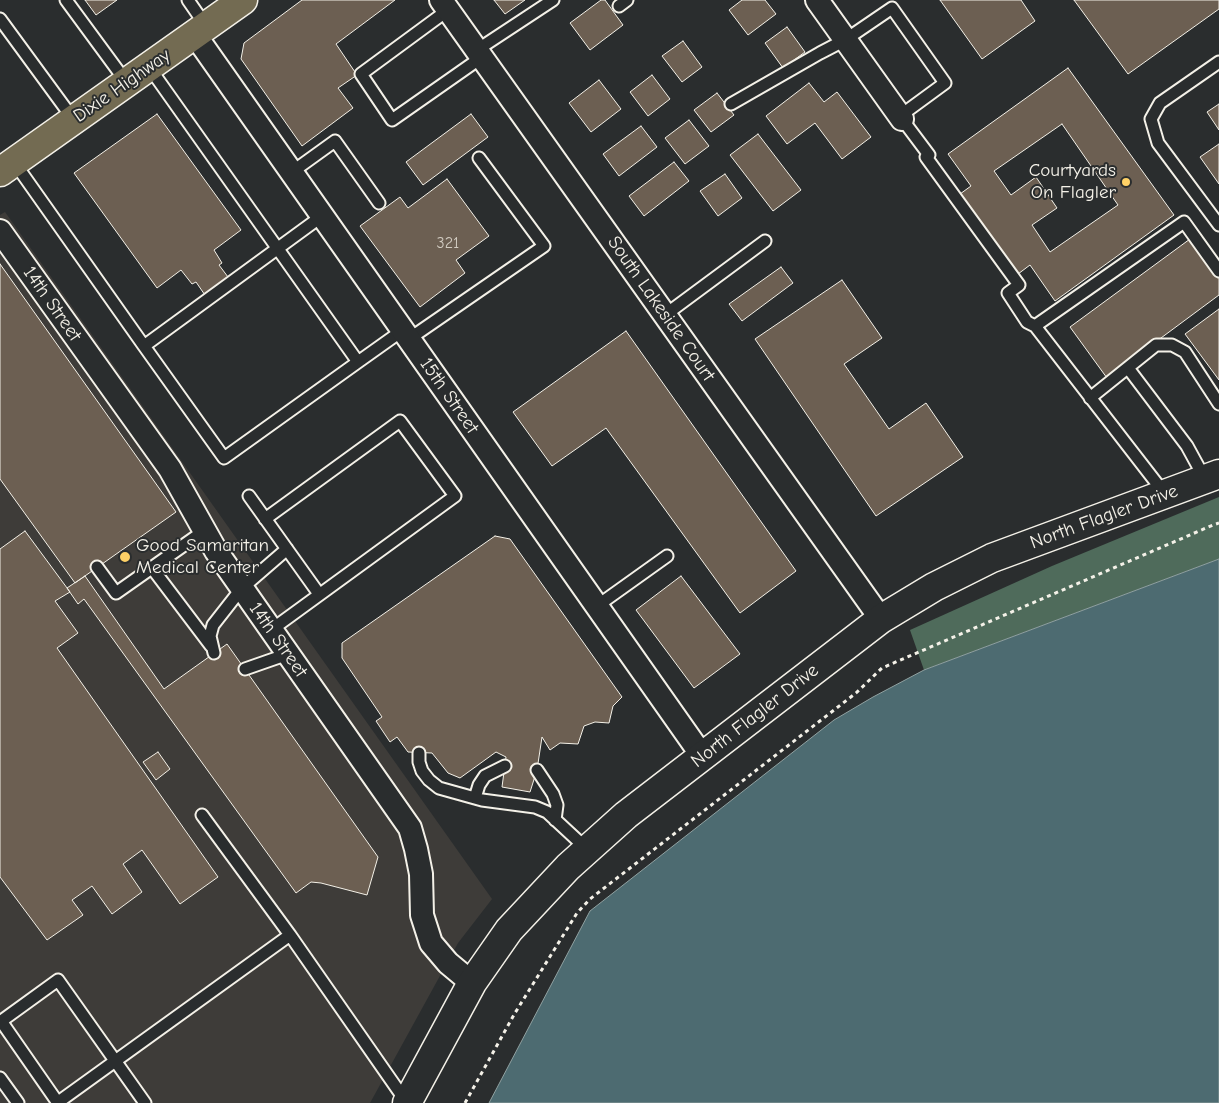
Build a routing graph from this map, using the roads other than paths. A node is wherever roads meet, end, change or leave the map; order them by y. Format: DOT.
graph roads {
  1 [pos="66,0"];
  2 [pos="188,0"];
  3 [pos="243,0"];
  4 [pos="553,0"];
  5 [pos="816,0"];
  6 [pos="444,5"];
  7 [pos="0,19"];
  8 [pos="201,31"];
  9 [pos="846,40"];
  10 [pos="479,54"];
  11 [pos="1219,62"];
  12 [pos="149,68"];
  13 [pos="127,83"];
  14 [pos="731,104"];
  15 [pos="901,118"];
  16 [pos="74,120"];
  17 [pos="479,158"];
  18 [pos="7,167"];
  19 [pos="292,172"];
  20 [pos="379,203"];
  21 [pos="322,216"];
  22 [pos="1219,225"];
  23 [pos="0,231"];
  24 [pos="765,241"];
  25 [pos="277,248"];
  26 [pos="1219,271"];
  27 [pos="665,315"];
  28 [pos="1035,326"];
  29 [pos="406,335"];
  30 [pos="144,346"];
  31 [pos="358,362"];
  32 [pos="1128,368"];
  33 [pos="1090,398"];
  34 [pos="1219,404"];
  35 [pos="1212,476"];
  36 [pos="1164,494"];
  37 [pos="249,496"];
  38 [pos="265,519"];
  39 [pos="204,531"];
  40 [pos="287,549"];
  41 [pos="667,556"];
  42 [pos="97,568"];
  43 [pos="152,568"];
  44 [pos="242,588"];
  45 [pos="319,594"];
  46 [pos="597,606"];
  47 [pos="881,618"];
  48 [pos="271,630"];
  49 [pos="288,654"];
  50 [pos="245,669"];
  51 [pos="418,753"];
  52 [pos="703,757"];
  53 [pos="505,766"];
  54 [pos="537,770"];
  55 [pos="475,798"];
  56 [pos="202,815"];
  57 [pos="555,820"];
  58 [pos="588,850"];
  59 [pos="290,935"];
  60 [pos="472,983"];
  61 [pos="0,1021"];
  62 [pos="115,1061"];
  63 [pos="0,1078"];
  64 [pos="18,1103"];
  65 [pos="58,1103"];
  66 [pos="145,1103"];
  67 [pos="407,1103"];
  1 -- 13 [label="lane"];
  2 -- 8 [label="lane"];
  3 -- 8 [label="main road, Dixie Highway"];
  4 -- 10 [label="lane"];
  5 -- 9 [label="street"];
  6 -- 10 [label="street, South Lakeside Court"];
  6 -- 10 [label="lane"];
  7 -- 16 [label="lane"];
  8 -- 12 [label="main road, Dixie Highway"];
  8 -- 19 [label="street, 15th Street"];
  9 -- 14 [label="lane"];
  9 -- 15 [label="street"];
  9 -- 15 [label="lane"];
  10 -- 27 [label="street, South Lakeside Court"];
  11 -- 22 [label="lane"];
  12 -- 13 [label="main road, Dixie Highway"];
  12 -- 25 [label="lane"];
  13 -- 16 [label="main road, Dixie Highway"];
  15 -- 28 [label="lane"];
  16 -- 18 [label="main road, Dixie Highway"];
  17 -- 29 [label="lane"];
  18 -- 30 [label="lane"];
  19 -- 20 [label="lane"];
  19 -- 21 [label="street, 15th Street"];
  21 -- 25 [label="lane"];
  21 -- 29 [label="street, 15th Street"];
  23 -- 39 [label="street, 14th Street"];
  24 -- 27 [label="lane"];
  25 -- 30 [label="lane"];
  25 -- 31 [label="lane"];
  26 -- 28 [label="lane"];
  27 -- 47 [label="street, South Lakeside Court"];
  28 -- 33 [label="lane"];
  29 -- 31 [label="lane"];
  29 -- 46 [label="street, 15th Street"];
  30 -- 31 [label="lane"];
  32 -- 33 [label="lane"];
  32 -- 34 [label="lane"];
  32 -- 35 [label="lane"];
  33 -- 36 [label="lane"];
  35 -- 36 [label="street, North Flagler Drive"];
  36 -- 47 [label="street, North Flagler Drive"];
  37 -- 38 [label="lane"];
  38 -- 40 [label="lane"];
  38 -- 45 [label="lane"];
  39 -- 43 [label="lane"];
  39 -- 44 [label="street, 14th Street"];
  40 -- 44 [label="lane"];
  40 -- 45 [label="lane"];
  41 -- 46 [label="lane"];
  42 -- 43 [label="lane"];
  43 -- 44 [label="lane"];
  44 -- 48 [label="street, 14th Street"];
  45 -- 48 [label="lane"];
  46 -- 52 [label="street, 15th Street"];
  47 -- 52 [label="street, North Flagler Drive"];
  48 -- 49 [label="street, 14th Street"];
  49 -- 50 [label="lane"];
  49 -- 60 [label="street, 14th Street"];
  51 -- 55 [label="lane"];
  52 -- 58 [label="street, North Flagler Drive"];
  53 -- 55 [label="lane"];
  54 -- 57 [label="lane"];
  55 -- 57 [label="lane"];
  56 -- 59 [label="lane"];
  57 -- 58 [label="lane"];
  58 -- 60 [label="street, North Flagler Drive"];
  59 -- 62 [label="lane"];
  59 -- 67 [label="lane"];
  60 -- 67 [label="street, North Flagler Drive"];
  61 -- 62 [label="lane"];
  61 -- 65 [label="lane"];
  62 -- 65 [label="lane"];
  62 -- 66 [label="lane"];
  63 -- 64 [label="lane"];
}
